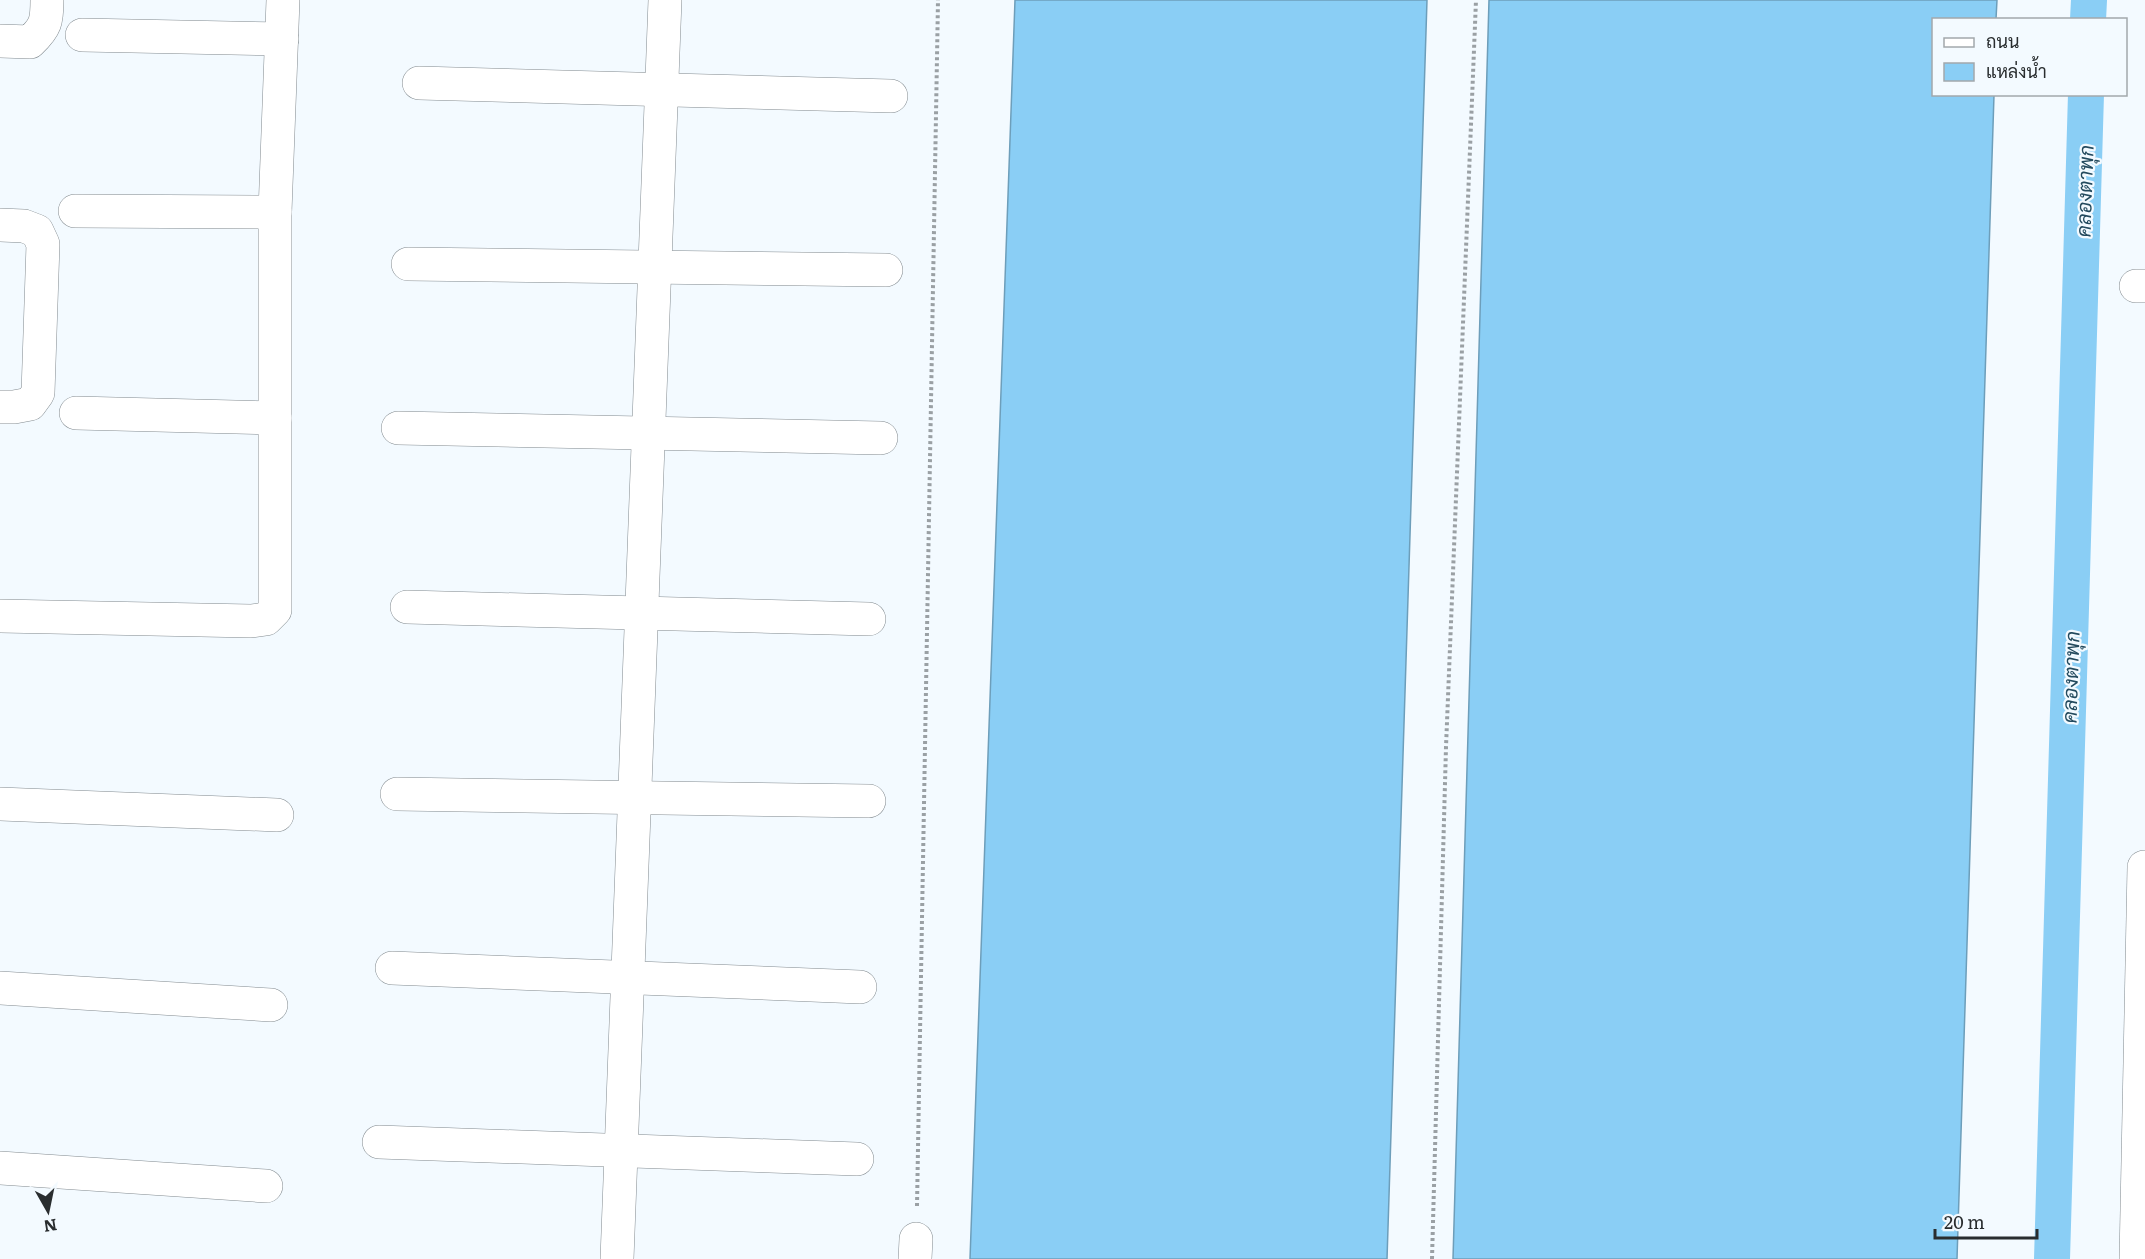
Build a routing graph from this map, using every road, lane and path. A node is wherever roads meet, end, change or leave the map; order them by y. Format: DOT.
graph roads {
  1 [pos="47,0"];
  2 [pos="283,0"];
  3 [pos="665,0"];
  4 [pos="938,0"];
  5 [pos="1476,0"];
  6 [pos="82,35"];
  7 [pos="282,39"];
  8 [pos="0,41"];
  9 [pos="419,83"];
  10 [pos="662,90"];
  11 [pos="891,96"];
  12 [pos="75,211"];
  13 [pos="275,212"];
  14 [pos="0,225"];
  15 [pos="408,264"];
  16 [pos="655,267"];
  17 [pos="886,270"];
  18 [pos="0,407"];
  19 [pos="76,413"];
  20 [pos="275,418"];
  21 [pos="398,428"];
  22 [pos="648,433"];
  23 [pos="881,438"];
  24 [pos="406,607"];
  25 [pos="642,613"];
  26 [pos="0,616"];
  27 [pos="869,619"];
  28 [pos="397,794"];
  29 [pos="635,798"];
  30 [pos="869,801"];
  31 [pos="0,804"];
  32 [pos="277,815"];
  33 [pos="2144,867"];
  34 [pos="2144,924"];
  35 [pos="392,968"];
  36 [pos="628,978"];
  37 [pos="860,987"];
  38 [pos="0,988"];
  39 [pos="271,1005"];
  40 [pos="2142,1111"];
  41 [pos="379,1142"];
  42 [pos="621,1150"];
  43 [pos="857,1158"];
  44 [pos="0,1168"];
  45 [pos="266,1186"];
  46 [pos="916,1249"];
  47 [pos="617,1259"];
  48 [pos="1432,1259"];
  49 [pos="2136,1259"];
  1 -- 8 [label="street"];
  2 -- 7 [label="street"];
  3 -- 10 [label="street"];
  4 -- 46 [label="path"];
  5 -- 48 [label="path"];
  6 -- 7 [label="street"];
  7 -- 13 [label="street"];
  9 -- 10 [label="street"];
  10 -- 11 [label="street"];
  10 -- 16 [label="street"];
  12 -- 13 [label="street"];
  13 -- 20 [label="street"];
  14 -- 18 [label="street"];
  15 -- 16 [label="street"];
  16 -- 17 [label="street"];
  16 -- 22 [label="street"];
  19 -- 20 [label="street"];
  20 -- 26 [label="street"];
  21 -- 22 [label="street"];
  22 -- 23 [label="street"];
  22 -- 25 [label="street"];
  24 -- 25 [label="street"];
  25 -- 27 [label="street"];
  25 -- 29 [label="street"];
  28 -- 29 [label="street"];
  29 -- 30 [label="street"];
  29 -- 36 [label="street"];
  31 -- 32 [label="street"];
  33 -- 34 [label="street"];
  34 -- 40 [label="street"];
  35 -- 36 [label="street"];
  36 -- 37 [label="street"];
  36 -- 42 [label="street"];
  38 -- 39 [label="street"];
  40 -- 49 [label="street"];
  41 -- 42 [label="street"];
  42 -- 43 [label="street"];
  42 -- 47 [label="street"];
  44 -- 45 [label="street"];
}
